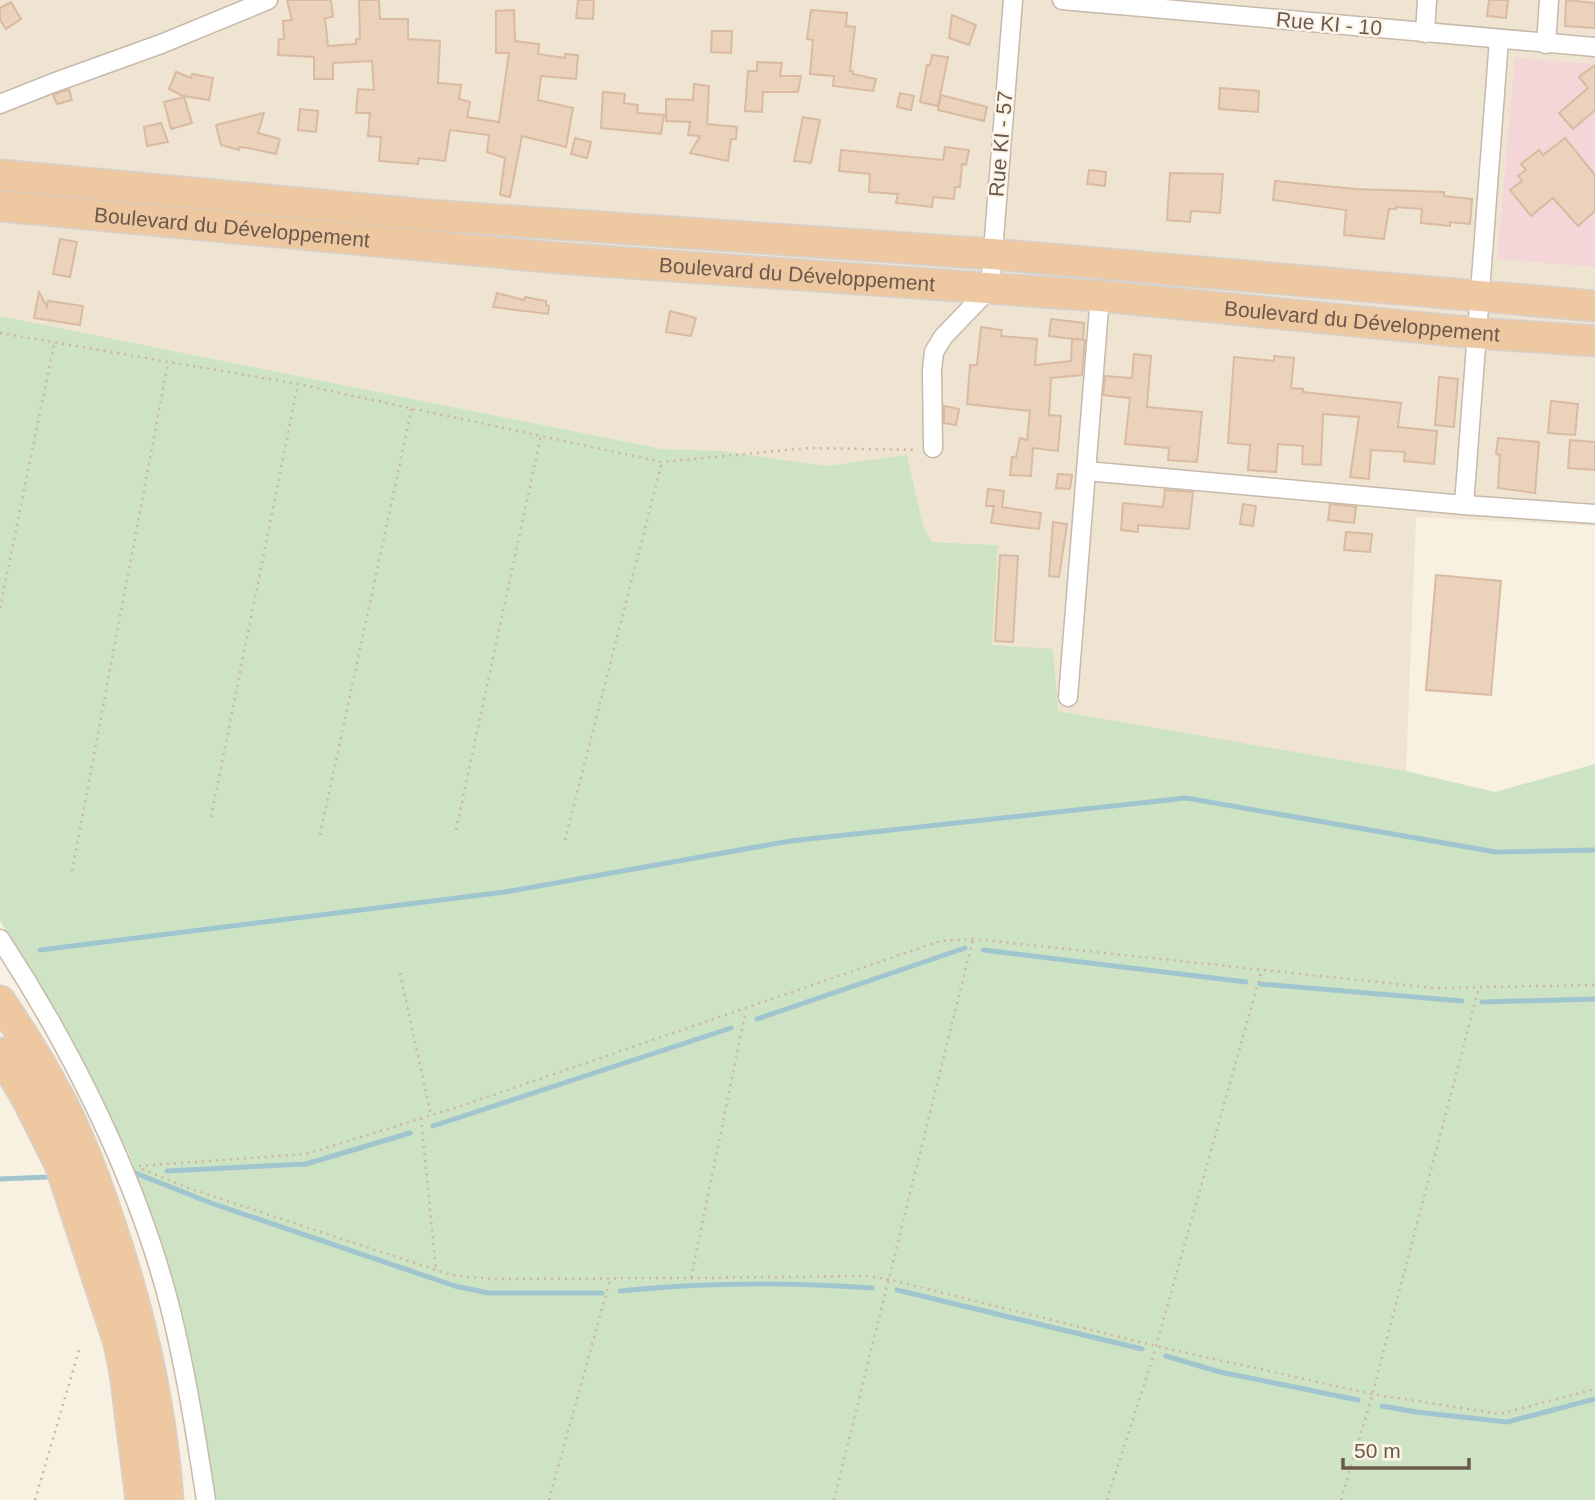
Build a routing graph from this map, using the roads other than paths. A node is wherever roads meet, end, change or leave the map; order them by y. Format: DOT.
graph roads {
  1 [pos="268,0"];
  2 [pos="1013,0"];
  3 [pos="1062,0"];
  4 [pos="1427,0"];
  5 [pos="1549,0"];
  6 [pos="1425,33"];
  7 [pos="1499,40"];
  8 [pos="1546,44"];
  9 [pos="1595,47"];
  10 [pos="0,104"];
  11 [pos="7,175"];
  12 [pos="110,185"];
  13 [pos="5,206"];
  14 [pos="106,216"];
  15 [pos="992,254"];
  16 [pos="990,288"];
  17 [pos="1100,296"];
  18 [pos="1479,296"];
  19 [pos="1595,306"];
  20 [pos="1476,333"];
  21 [pos="1595,341"];
  22 [pos="933,448"];
  23 [pos="1086,471"];
  24 [pos="1464,505"];
  25 [pos="1595,514"];
  26 [pos="1068,696"];
  27 [pos="0,939"];
  28 [pos="0,1000"];
  29 [pos="0,1053"];
  30 [pos="73,1161"];
  31 [pos="85,1194"];
  32 [pos="141,1500"];
  33 [pos="168,1500"];
  34 [pos="206,1500"];
  1 -- 10 [label="street"];
  2 -- 15 [label="street, Rue KI - 57"];
  3 -- 6 [label="street, Rue KI - 10"];
  4 -- 6 [label="street"];
  5 -- 8 [label="street"];
  6 -- 7 [label="street, Rue KI - 10"];
  7 -- 8 [label="street, Rue KI - 10"];
  7 -- 18 [label="street"];
  8 -- 9 [label="street, Rue KI - 10"];
  11 -- 12 [label="highway, Boulevard du Développement"];
  11 -- 13 [label="highway"];
  12 -- 14 [label="highway"];
  12 -- 15 [label="highway, Boulevard du Développement"];
  13 -- 14 [label="highway, Boulevard du Développement"];
  14 -- 16 [label="highway, Boulevard du Développement"];
  15 -- 16 [label="street, Rue KI - 57"];
  15 -- 18 [label="highway, Boulevard du Développement"];
  16 -- 17 [label="highway, Boulevard du Développement"];
  16 -- 22 [label="street"];
  17 -- 20 [label="highway, Boulevard du Développement"];
  17 -- 23 [label="street"];
  18 -- 19 [label="highway, Boulevard du Développement"];
  18 -- 20 [label="street"];
  20 -- 21 [label="highway, Boulevard du Développement"];
  20 -- 24 [label="street"];
  23 -- 24 [label="street"];
  23 -- 26 [label="street"];
  24 -- 25 [label="street"];
  27 -- 34 [label="street"];
  28 -- 30 [label="highway"];
  29 -- 30 [label="highway"];
  30 -- 31 [label="highway"];
  31 -- 32 [label="highway"];
  31 -- 33 [label="highway"];
}
